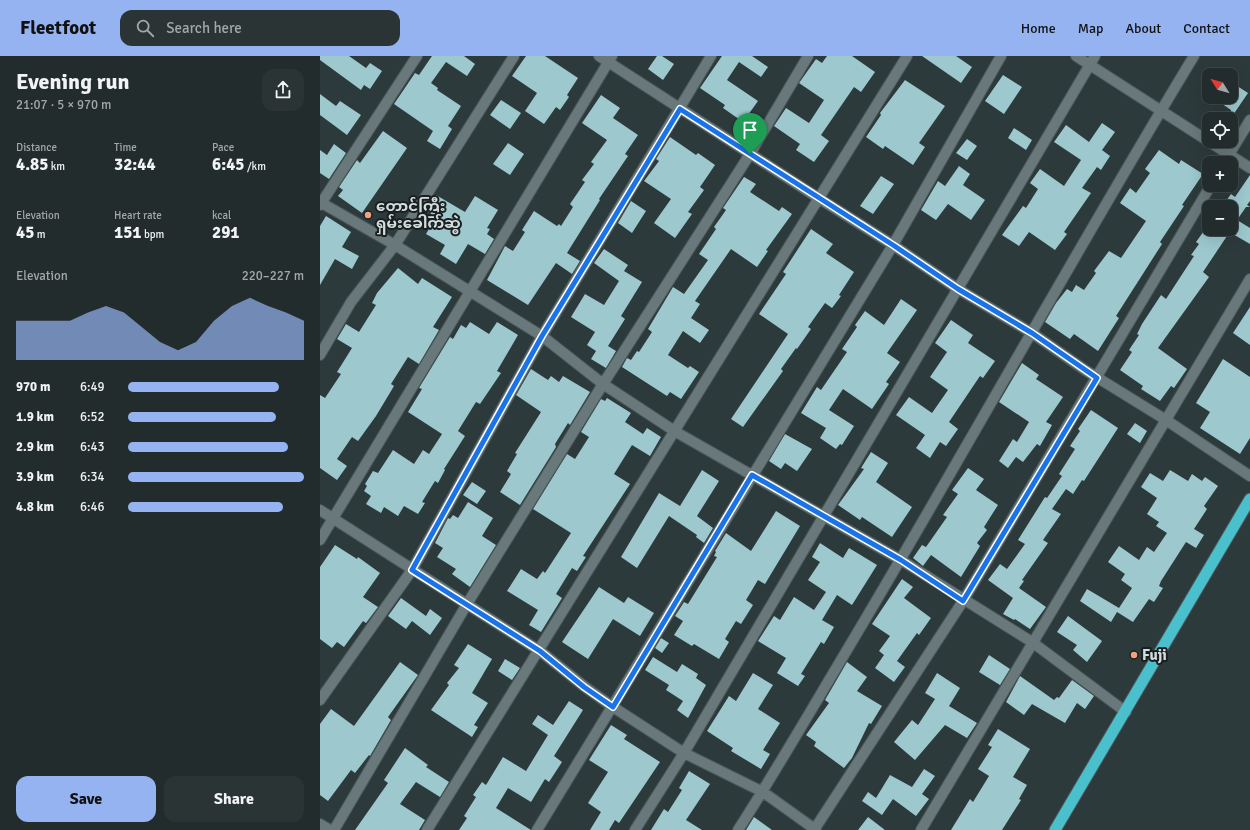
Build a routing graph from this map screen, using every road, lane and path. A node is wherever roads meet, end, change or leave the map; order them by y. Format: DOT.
graph roads {
  1 [pos="417,56"];
  2 [pos="514,56"];
  3 [pos="599,56"];
  4 [pos="711,56"];
  5 [pos="808,56"];
  6 [pos="907,56"];
  7 [pos="1001,56"];
  8 [pos="1076,56"];
  9 [pos="1194,56"];
  10 [pos="610,59"];
  11 [pos="1092,60"];
  12 [pos="680,109"];
  13 [pos="1161,111"];
  14 [pos="1250,120"];
  15 [pos="750,154"];
  16 [pos="1222,156"];
  17 [pos="1228,156"];
  18 [pos="1238,164"];
  19 [pos="1250,168"];
  20 [pos="1207,192"];
  21 [pos="820,200"];
  22 [pos="320,203"];
  23 [pos="395,245"];
  24 [pos="893,245"];
  25 [pos="1250,279"];
  26 [pos="958,289"];
  27 [pos="469,291"];
  28 [pos="1032,333"];
  29 [pos="542,336"];
  30 [pos="320,355"];
  31 [pos="1097,378"];
  32 [pos="603,384"];
  33 [pos="1166,420"];
  34 [pos="676,432"];
  35 [pos="752,475"];
  36 [pos="1250,476"];
  37 [pos="1250,499"];
  38 [pos="320,510"];
  39 [pos="823,514"];
  40 [pos="334,519"];
  41 [pos="320,540"];
  42 [pos="901,560"];
  43 [pos="412,570"];
  44 [pos="963,601"];
  45 [pos="467,604"];
  46 [pos="1032,642"];
  47 [pos="540,651"];
  48 [pos="320,700"];
  49 [pos="613,707"];
  50 [pos="1126,712"];
  51 [pos="684,752"];
  52 [pos="763,792"];
  53 [pos="320,824"];
  54 [pos="330,830"];
  55 [pos="334,830"];
  56 [pos="428,830"];
  57 [pos="537,830"];
  58 [pos="635,830"];
  59 [pos="738,830"];
  60 [pos="815,830"];
  61 [pos="921,830"];
  62 [pos="1055,830"];
  1 -- 22 [label="street"];
  2 -- 23 [label="street"];
  3 -- 10 [label="street"];
  4 -- 12 [label="street"];
  5 -- 15 [label="street"];
  6 -- 21 [label="street"];
  7 -- 24 [label="street"];
  8 -- 11 [label="street"];
  9 -- 13 [label="street"];
  10 -- 12 [label="street"];
  10 -- 27 [label="street"];
  11 -- 13 [label="street"];
  11 -- 26 [label="street"];
  12 -- 15 [label="street"];
  12 -- 29 [label="street"];
  13 -- 16 [label="street"];
  13 -- 28 [label="street"];
  14 -- 17 [label="street"];
  15 -- 21 [label="street"];
  15 -- 32 [label="street"];
  18 -- 19 [label="street"];
  20 -- 31 [label="street"];
  21 -- 24 [label="street"];
  21 -- 34 [label="street"];
  22 -- 23 [label="street"];
  23 -- 27 [label="street"];
  23 -- 30 [label="street"];
  24 -- 26 [label="street"];
  24 -- 35 [label="street"];
  25 -- 33 [label="street"];
  26 -- 28 [label="street"];
  26 -- 39 [label="street"];
  27 -- 29 [label="street"];
  27 -- 40 [label="street"];
  28 -- 31 [label="street"];
  28 -- 42 [label="street"];
  29 -- 32 [label="street"];
  29 -- 43 [label="street"];
  31 -- 33 [label="street"];
  31 -- 44 [label="street"];
  32 -- 34 [label="street"];
  32 -- 45 [label="street"];
  33 -- 36 [label="street"];
  33 -- 46 [label="street"];
  34 -- 35 [label="street"];
  34 -- 47 [label="street"];
  35 -- 39 [label="street"];
  35 -- 49 [label="street"];
  37 -- 50 [label="highway"];
  38 -- 40 [label="street"];
  39 -- 42 [label="street"];
  39 -- 51 [label="street"];
  40 -- 41 [label="street"];
  40 -- 43 [label="street"];
  42 -- 44 [label="street"];
  42 -- 52 [label="street"];
  43 -- 45 [label="street"];
  43 -- 48 [label="street"];
  44 -- 46 [label="street"];
  44 -- 60 [label="street"];
  45 -- 47 [label="street"];
  45 -- 55 [label="street"];
  46 -- 50 [label="street"];
  46 -- 61 [label="street"];
  47 -- 49 [label="street"];
  47 -- 56 [label="street"];
  49 -- 51 [label="street"];
  49 -- 57 [label="street"];
  50 -- 62 [label="highway"];
  51 -- 52 [label="street"];
  51 -- 58 [label="street"];
  52 -- 59 [label="street"];
  52 -- 60 [label="street"];
  53 -- 54 [label="street"];
}
